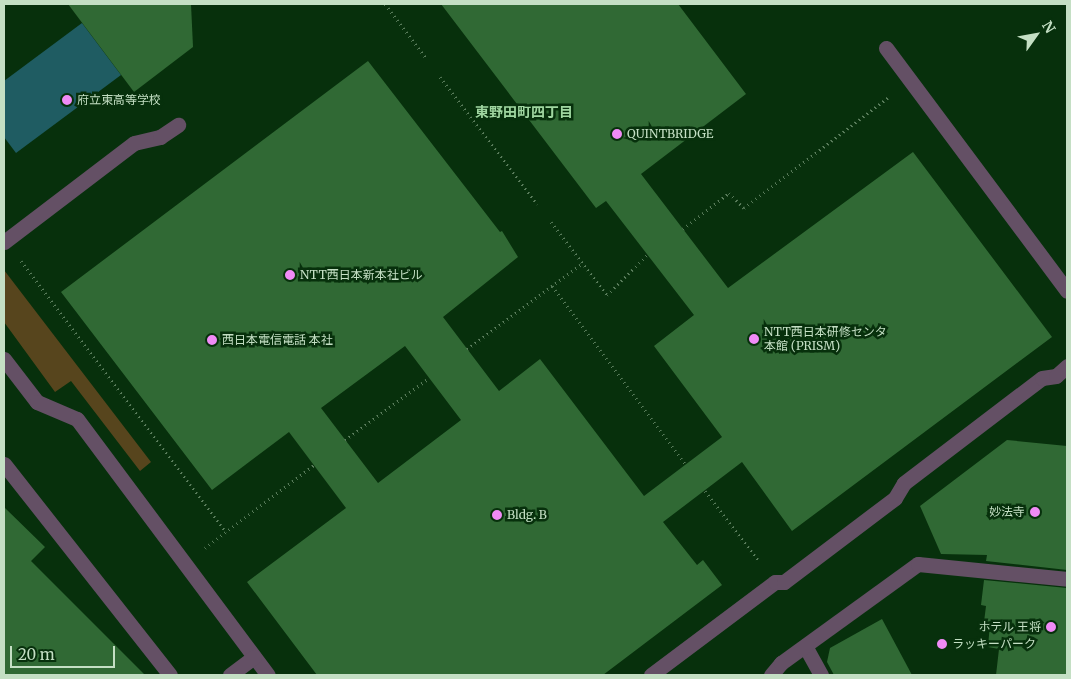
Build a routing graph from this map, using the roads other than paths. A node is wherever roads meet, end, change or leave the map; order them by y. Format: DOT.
graph roads {
  1 [pos="886,48"];
  2 [pos="178,125"];
  3 [pos="5,242"];
  4 [pos="1067,291"];
  5 [pos="5,365"];
  6 [pos="1067,366"];
  7 [pos="4,464"];
  8 [pos="1067,579"];
  9 [pos="805,646"];
  10 [pos="254,657"];
  11 [pos="170,675"];
  12 [pos="230,675"];
  13 [pos="268,675"];
  14 [pos="651,675"];
  15 [pos="771,675"];
  16 [pos="821,675"];
  1 -- 4 [label="street"];
  2 -- 3 [label="street"];
  5 -- 10 [label="street"];
  6 -- 14 [label="street"];
  7 -- 11 [label="street"];
  8 -- 9 [label="street"];
  9 -- 15 [label="street"];
  9 -- 16 [label="street"];
  10 -- 12 [label="street"];
  10 -- 13 [label="street"];
}
